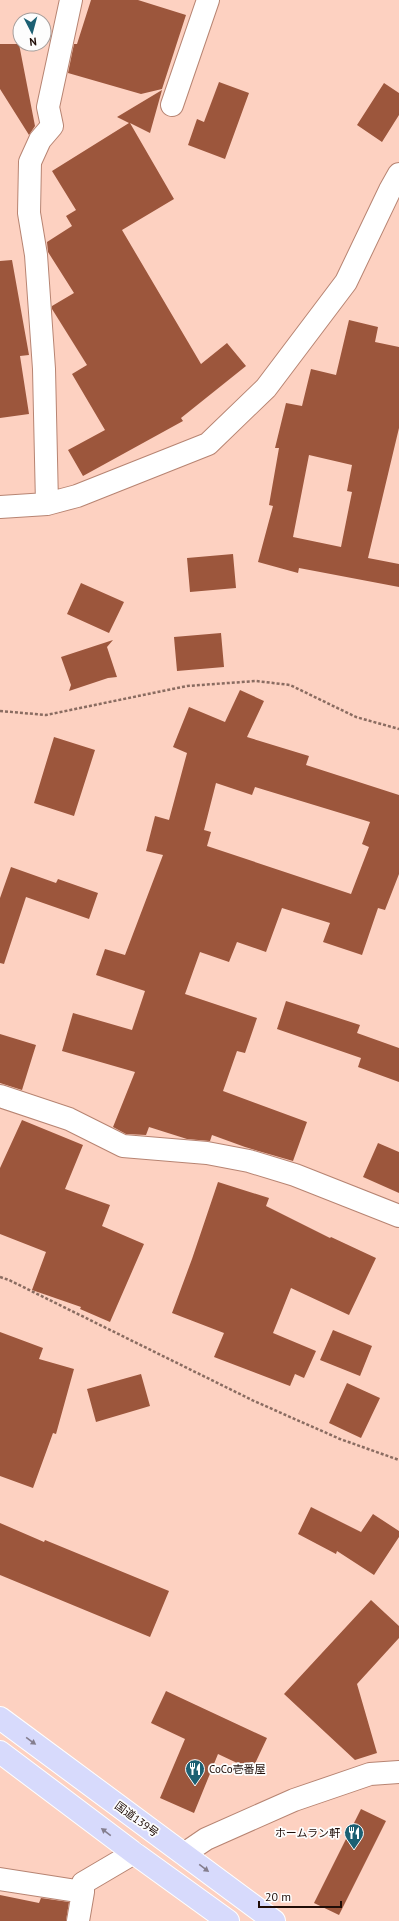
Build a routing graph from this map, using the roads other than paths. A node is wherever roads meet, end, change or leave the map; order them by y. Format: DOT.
graph roads {
  1 [pos="71,0"];
  2 [pos="208,0"];
  3 [pos="172,106"];
  4 [pos="399,174"];
  5 [pos="47,504"];
  6 [pos="0,507"];
  7 [pos="0,1096"];
  8 [pos="399,1216"];
  9 [pos="0,1718"];
  10 [pos="0,1752"];
  11 [pos="399,1772"];
  12 [pos="134,1853"];
  13 [pos="184,1854"];
  14 [pos="0,1879"];
  15 [pos="83,1892"];
  16 [pos="78,1921"];
  17 [pos="228,1921"];
  18 [pos="274,1921"];
  1 -- 5 [label="street"];
  2 -- 3 [label="street"];
  4 -- 5 [label="street"];
  5 -- 6 [label="street"];
  7 -- 8 [label="street"];
  9 -- 13 [label="highway, 国道139号, one-way"];
  12 -- 10 [label="highway, one-way"];
  11 -- 13 [label="street"];
  12 -- 15 [label="street"];
  12 -- 17 [label="highway"];
  13 -- 18 [label="highway, 国道139号, one-way"];
  14 -- 15 [label="street"];
  15 -- 16 [label="street"];
}
